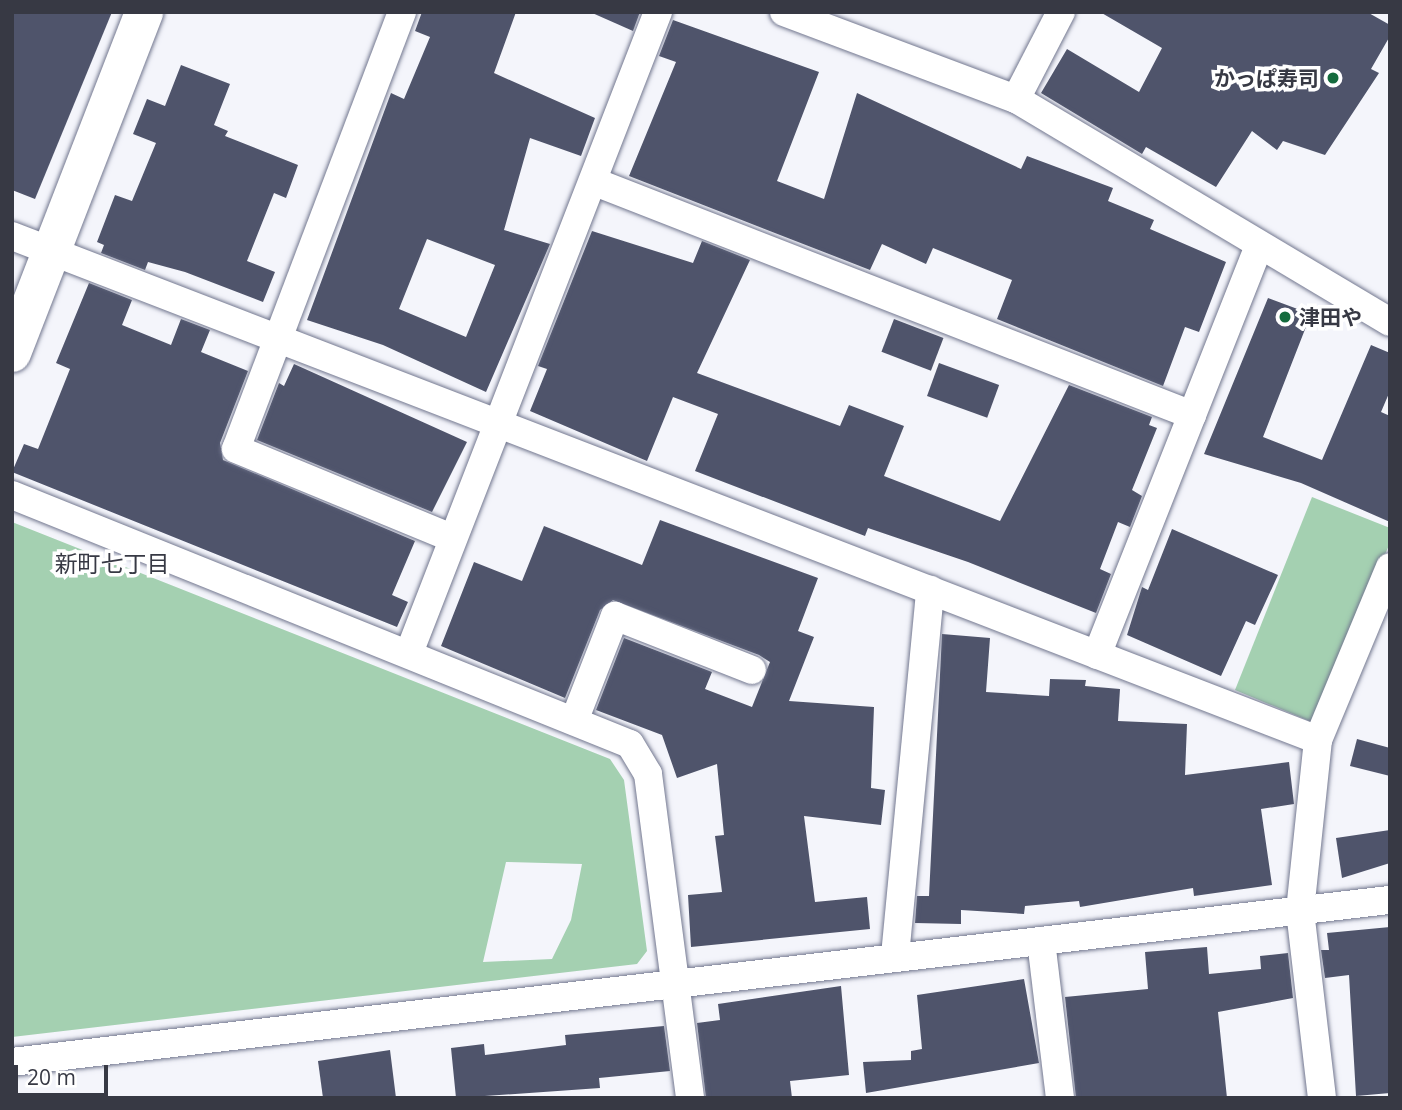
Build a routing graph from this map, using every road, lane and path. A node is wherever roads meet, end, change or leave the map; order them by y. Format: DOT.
graph roads {
  1 [pos="144,12"];
  2 [pos="402,12"];
  3 [pos="658,12"];
  4 [pos="784,12"];
  5 [pos="1060,12"];
  6 [pos="1016,99"];
  7 [pos="595,182"];
  8 [pos="12,236"];
  9 [pos="1258,248"];
  10 [pos="51,250"];
  11 [pos="1390,322"];
  12 [pos="274,337"];
  13 [pos="12,353"];
  14 [pos="1192,415"];
  15 [pos="497,423"];
  16 [pos="12,495"];
  17 [pos="450,537"];
  18 [pos="1390,567"];
  19 [pos="930,590"];
  20 [pos="408,653"];
  21 [pos="1097,655"];
  22 [pos="752,670"];
  23 [pos="574,721"];
  24 [pos="1318,740"];
  25 [pos="1390,900"];
  26 [pos="1300,911"];
  27 [pos="1041,941"];
  28 [pos="895,956"];
  29 [pos="675,984"];
  30 [pos="12,1062"];
  31 [pos="690,1098"];
  32 [pos="1060,1098"];
  33 [pos="1322,1098"];
  1 -- 10 [label="street"];
  2 -- 12 [label="street"];
  3 -- 7 [label="street"];
  4 -- 6 [label="street"];
  5 -- 6 [label="street"];
  6 -- 9 [label="street"];
  7 -- 14 [label="street"];
  7 -- 15 [label="street"];
  8 -- 10 [label="street"];
  9 -- 11 [label="street"];
  9 -- 14 [label="street"];
  10 -- 12 [label="street"];
  10 -- 13 [label="street"];
  12 -- 15 [label="street"];
  12 -- 17 [label="street"];
  14 -- 21 [label="street"];
  15 -- 17 [label="street"];
  15 -- 19 [label="street"];
  16 -- 20 [label="street"];
  17 -- 20 [label="street"];
  18 -- 24 [label="street"];
  19 -- 21 [label="street"];
  19 -- 28 [label="street"];
  20 -- 23 [label="street"];
  21 -- 24 [label="street"];
  22 -- 23 [label="street"];
  23 -- 29 [label="street"];
  24 -- 26 [label="street"];
  25 -- 26 [label="street"];
  26 -- 27 [label="street"];
  26 -- 33 [label="street"];
  27 -- 28 [label="street"];
  27 -- 32 [label="street"];
  28 -- 29 [label="street"];
  29 -- 30 [label="street"];
  29 -- 31 [label="street"];
}
